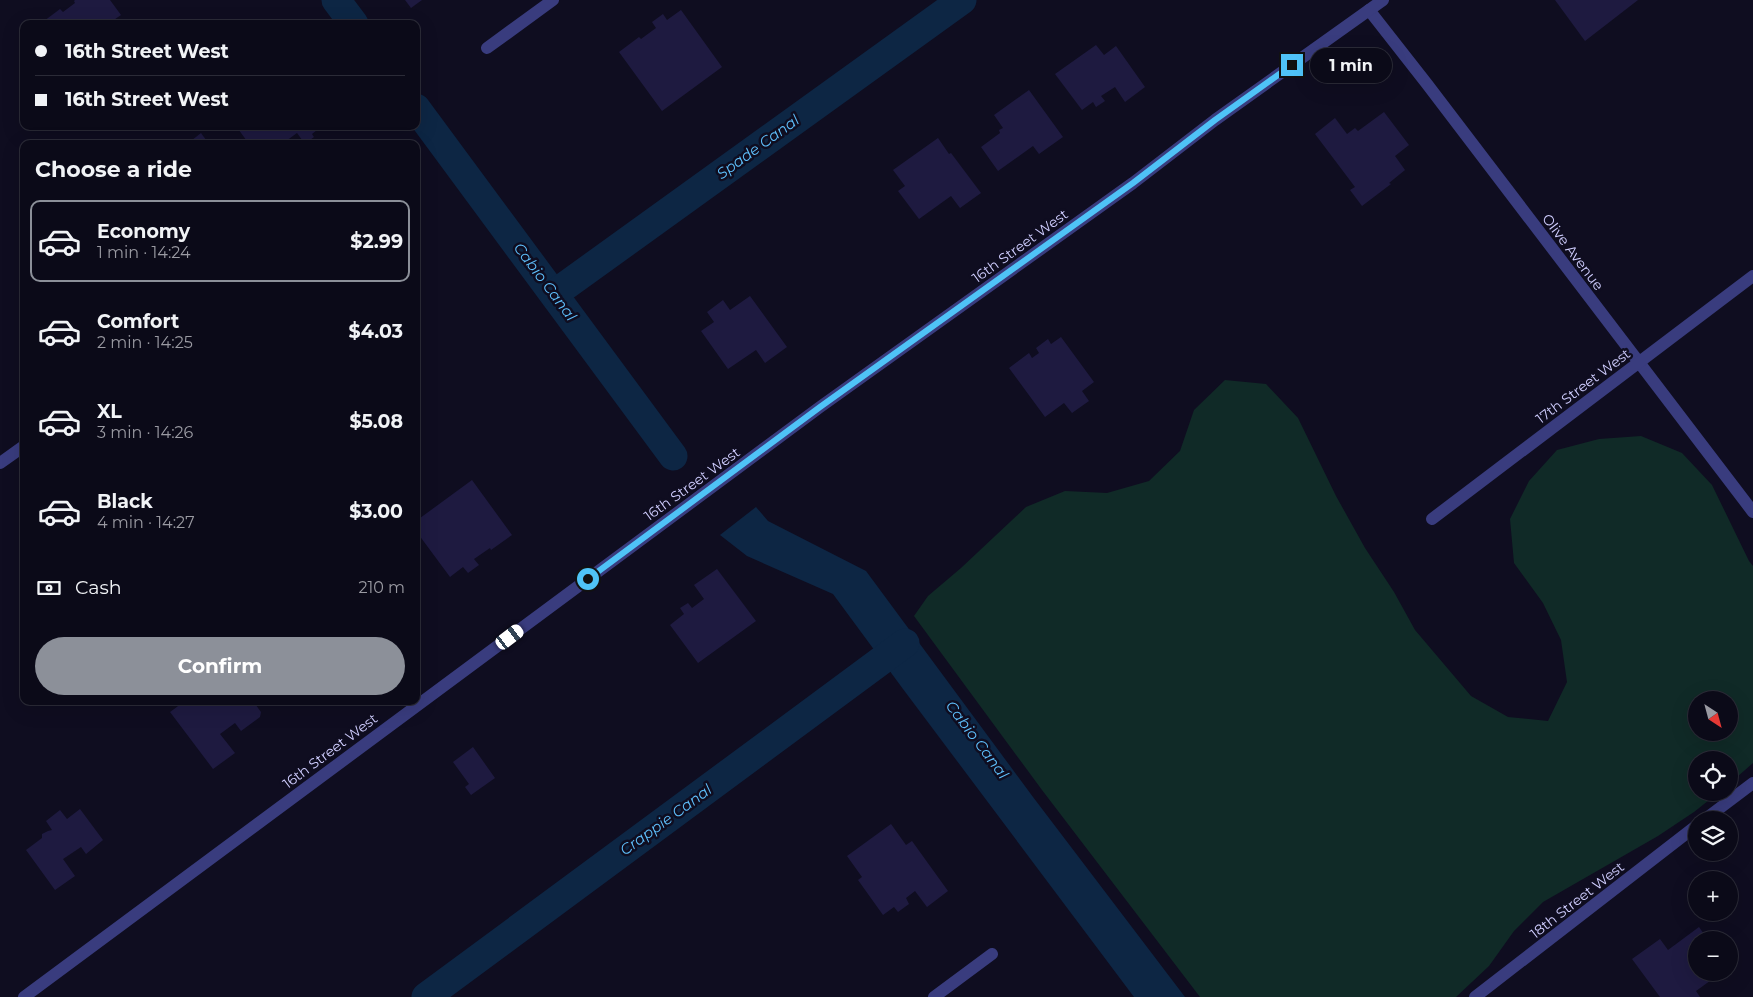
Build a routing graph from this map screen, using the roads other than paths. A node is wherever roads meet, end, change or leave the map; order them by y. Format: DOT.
graph roads {
  1 [pos="553,0"];
  2 [pos="1383,0"];
  3 [pos="1369,10"];
  4 [pos="487,48"];
  5 [pos="1753,276"];
  6 [pos="1639,363"];
  7 [pos="20,449"];
  8 [pos="0,463"];
  9 [pos="1753,512"];
  10 [pos="1432,519"];
  11 [pos="420,703"];
  12 [pos="418,705"];
  13 [pos="1753,783"];
  14 [pos="1716,811"];
  15 [pos="1688,832"];
  16 [pos="992,954"];
  17 [pos="24,997"];
  18 [pos="934,997"];
  19 [pos="1475,997"];
  1 -- 4 [label="street"];
  2 -- 3 [label="street, 16th Street West"];
  3 -- 6 [label="street, Olive Avenue"];
  3 -- 11 [label="street, 16th Street West"];
  5 -- 6 [label="street, 17th Street West"];
  6 -- 9 [label="street, Olive Avenue"];
  6 -- 10 [label="street, 17th Street West"];
  7 -- 8 [label="street"];
  12 -- 17 [label="street, 16th Street West"];
  13 -- 14 [label="street"];
  15 -- 19 [label="street, 18th Street West"];
  16 -- 18 [label="street"];
}
